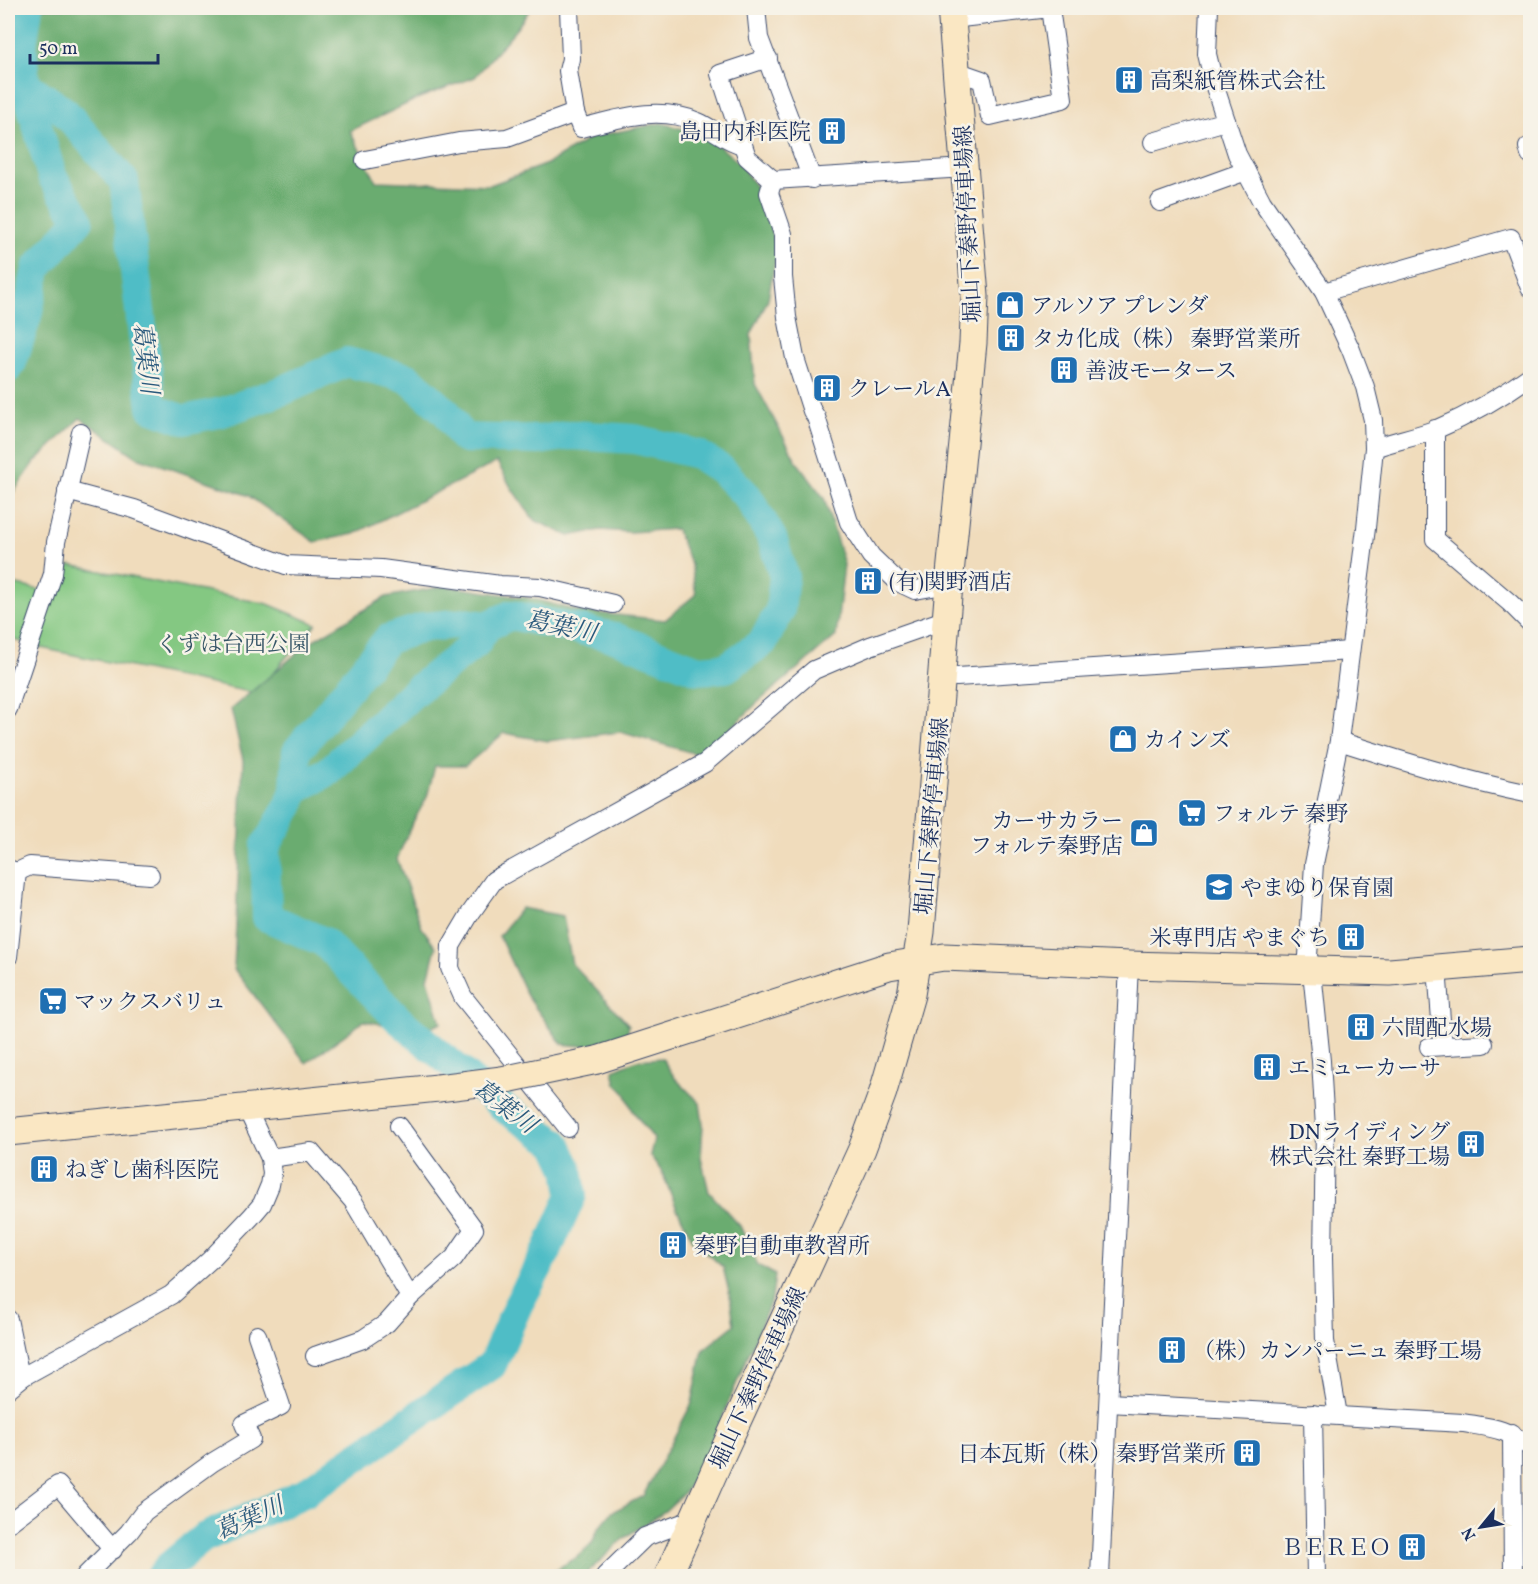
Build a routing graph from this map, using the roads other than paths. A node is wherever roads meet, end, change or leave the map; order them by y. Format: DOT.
graph roads {
  1 [pos="569,8"];
  2 [pos="756,8"];
  3 [pos="1209,8"];
  4 [pos="951,14"];
  5 [pos="768,58"];
  6 [pos="957,71"];
  7 [pos="575,113"];
  8 [pos="1226,121"];
  9 [pos="1153,142"];
  10 [pos="743,145"];
  11 [pos="365,160"];
  12 [pos="966,168"];
  13 [pos="1246,171"];
  14 [pos="812,179"];
  15 [pos="773,180"];
  16 [pos="1160,202"];
  17 [pos="1530,288"];
  18 [pos="1324,292"];
  19 [pos="1530,376"];
  20 [pos="1435,429"];
  21 [pos="81,433"];
  22 [pos="1374,448"];
  23 [pos="68,490"];
  24 [pos="949,584"];
  25 [pos="613,604"];
  26 [pos="947,619"];
  27 [pos="1530,623"];
  28 [pos="1350,651"];
  29 [pos="942,676"];
  30 [pos="8,709"];
  31 [pos="1339,741"];
  32 [pos="1530,794"];
  33 [pos="12,870"];
  34 [pos="150,875"];
  35 [pos="8,957"];
  36 [pos="915,960"];
  37 [pos="1530,960"];
  38 [pos="1129,965"];
  39 [pos="1437,968"];
  40 [pos="1312,971"];
  41 [pos="1484,1044"];
  42 [pos="247,1109"];
  43 [pos="399,1126"];
  44 [pos="568,1128"];
  45 [pos="8,1132"];
  46 [pos="270,1158"];
  47 [pos="410,1297"];
  48 [pos="8,1319"];
  49 [pos="257,1335"];
  50 [pos="315,1356"];
  51 [pos="24,1376"];
  52 [pos="8,1389"];
  53 [pos="1109,1403"];
  54 [pos="1313,1414"];
  55 [pos="1338,1414"];
  56 [pos="1524,1438"];
  57 [pos="8,1519"];
  58 [pos="694,1519"];
  59 [pos="113,1550"];
  60 [pos="85,1576"];
  61 [pos="605,1576"];
  62 [pos="668,1576"];
  63 [pos="1100,1576"];
  64 [pos="1316,1576"];
  65 [pos="1514,1576"];
  1 -- 7 [label="street"];
  2 -- 5 [label="street"];
  3 -- 8 [label="street"];
  4 -- 6 [label="main road, 堀山下秦野停車場線"];
  4 -- 6 [label="street"];
  5 -- 10 [label="street"];
  5 -- 14 [label="street"];
  6 -- 12 [label="main road, 堀山下秦野停車場線"];
  7 -- 10 [label="street"];
  7 -- 11 [label="street"];
  8 -- 9 [label="street"];
  8 -- 13 [label="street"];
  10 -- 15 [label="street"];
  12 -- 14 [label="street"];
  12 -- 24 [label="main road, 堀山下秦野停車場線"];
  13 -- 16 [label="street"];
  13 -- 18 [label="street"];
  14 -- 15 [label="street"];
  15 -- 24 [label="street"];
  17 -- 18 [label="street"];
  18 -- 22 [label="street"];
  19 -- 20 [label="street"];
  20 -- 22 [label="street"];
  20 -- 27 [label="street"];
  21 -- 23 [label="street"];
  22 -- 28 [label="street"];
  23 -- 25 [label="street"];
  23 -- 30 [label="street"];
  24 -- 26 [label="main road, 堀山下秦野停車場線"];
  26 -- 29 [label="main road, 堀山下秦野停車場線"];
  26 -- 44 [label="street"];
  28 -- 29 [label="street"];
  28 -- 31 [label="street"];
  29 -- 36 [label="main road, 堀山下秦野停車場線"];
  31 -- 32 [label="street"];
  31 -- 40 [label="street"];
  33 -- 34 [label="street"];
  33 -- 35 [label="street"];
  36 -- 38 [label="main road"];
  36 -- 42 [label="main road, bridge"];
  36 -- 58 [label="main road, 堀山下秦野停車場線"];
  37 -- 39 [label="main road"];
  38 -- 40 [label="main road"];
  38 -- 53 [label="street"];
  39 -- 40 [label="main road"];
  39 -- 41 [label="street"];
  40 -- 55 [label="street"];
  42 -- 45 [label="main road"];
  42 -- 46 [label="street"];
  43 -- 47 [label="street"];
  46 -- 47 [label="street"];
  46 -- 51 [label="street"];
  47 -- 50 [label="street"];
  48 -- 51 [label="street"];
  49 -- 59 [label="street"];
  51 -- 52 [label="street"];
  53 -- 54 [label="street"];
  53 -- 63 [label="street"];
  54 -- 55 [label="street"];
  54 -- 64 [label="street"];
  55 -- 56 [label="street"];
  56 -- 65 [label="street"];
  57 -- 59 [label="street"];
  58 -- 61 [label="street"];
  58 -- 62 [label="main road, 堀山下秦野停車場線"];
  59 -- 60 [label="street"];
}
